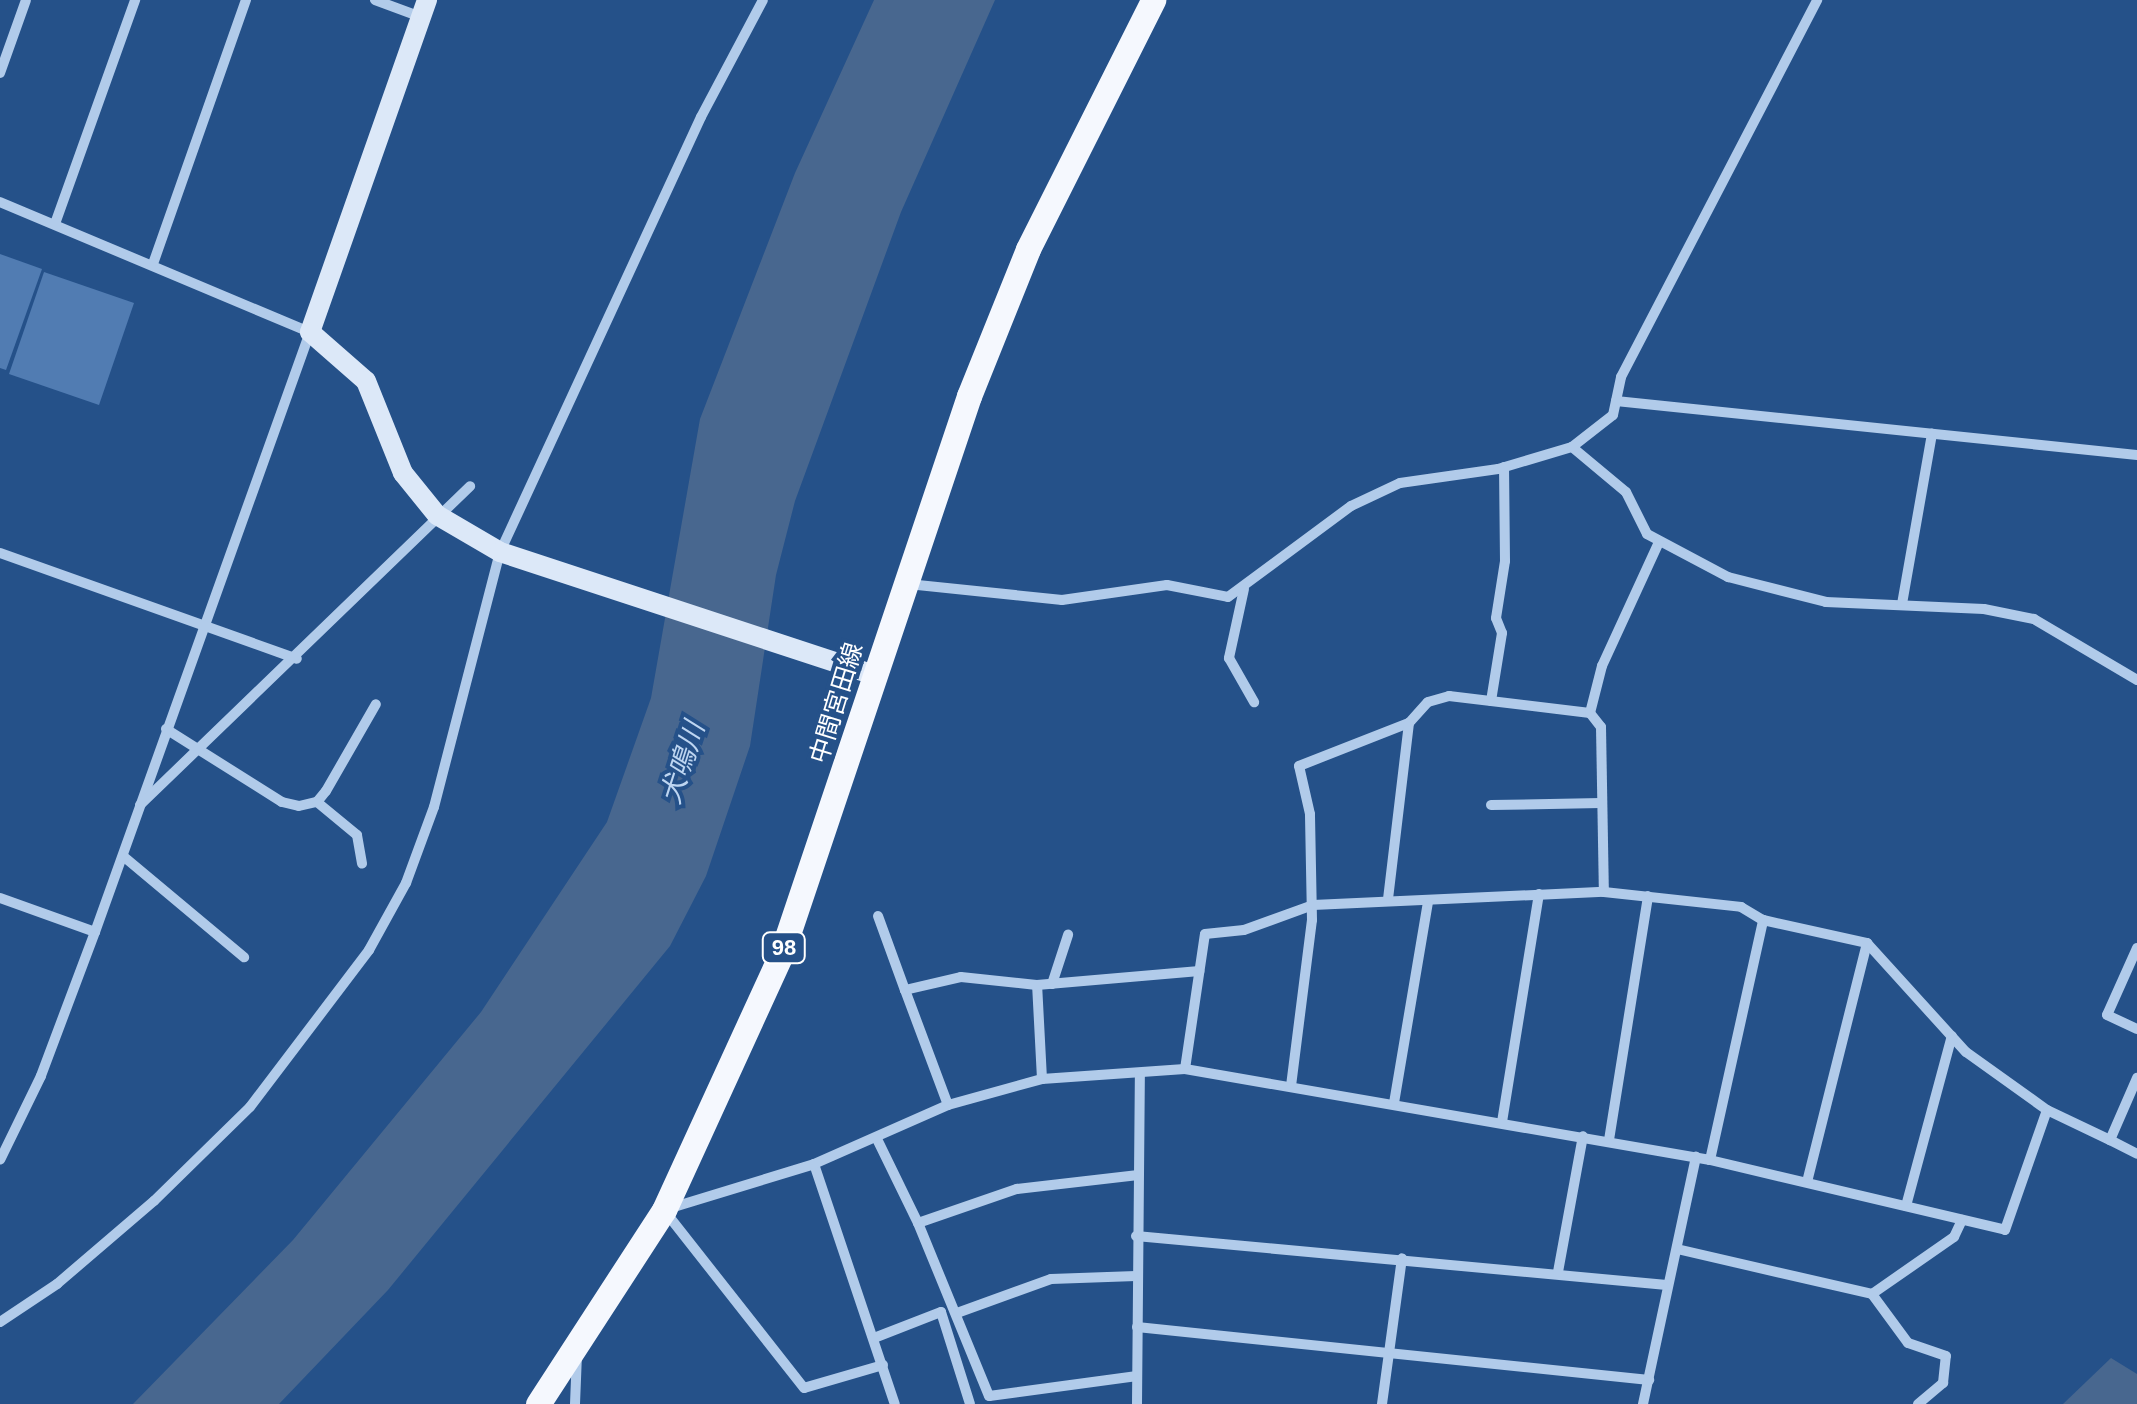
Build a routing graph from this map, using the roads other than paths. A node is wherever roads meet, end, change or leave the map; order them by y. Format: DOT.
graph roads {
  1 [pos="26,0"];
  2 [pos="135,0"];
  3 [pos="246,0"];
  4 [pos="374,0"];
  5 [pos="763,0"];
  6 [pos="1152,0"];
  7 [pos="1817,0"];
  8 [pos="424,8"];
  9 [pos="0,73"];
  10 [pos="0,202"];
  11 [pos="56,221"];
  12 [pos="154,261"];
  13 [pos="310,332"];
  14 [pos="1616,401"];
  15 [pos="1932,434"];
  16 [pos="1572,446"];
  17 [pos="2137,455"];
  18 [pos="1504,467"];
  19 [pos="470,486"];
  20 [pos="1659,542"];
  21 [pos="500,552"];
  22 [pos="0,553"];
  23 [pos="907,584"];
  24 [pos="1244,589"];
  25 [pos="1902,604"];
  26 [pos="202,625"];
  27 [pos="297,659"];
  28 [pos="874,675"];
  29 [pos="2137,680"];
  30 [pos="1491,701"];
  31 [pos="1254,702"];
  32 [pos="376,704"];
  33 [pos="1590,713"];
  34 [pos="1410,723"];
  35 [pos="166,729"];
  36 [pos="199,750"];
  37 [pos="317,802"];
  38 [pos="1601,803"];
  39 [pos="1491,805"];
  40 [pos="139,806"];
  41 [pos="123,856"];
  42 [pos="362,864"];
  43 [pos="1604,892"];
  44 [pos="1538,894"];
  45 [pos="1648,896"];
  46 [pos="0,898"];
  47 [pos="1388,898"];
  48 [pos="1428,900"];
  49 [pos="1309,907"];
  50 [pos="878,916"];
  51 [pos="1763,920"];
  52 [pos="95,932"];
  53 [pos="1068,935"];
  54 [pos="1866,943"];
  55 [pos="2137,948"];
  56 [pos="244,957"];
  57 [pos="1200,971"];
  58 [pos="1052,984"];
  59 [pos="1037,985"];
  60 [pos="905,990"];
  61 [pos="2137,1029"];
  62 [pos="1952,1036"];
  63 [pos="1185,1069"];
  64 [pos="1140,1074"];
  65 [pos="2137,1078"];
  66 [pos="1042,1079"];
  67 [pos="1291,1086"];
  68 [pos="1394,1103"];
  69 [pos="948,1105"];
  70 [pos="2047,1110"];
  71 [pos="1502,1122"];
  72 [pos="1583,1136"];
  73 [pos="877,1139"];
  74 [pos="1608,1140"];
  75 [pos="2110,1140"];
  76 [pos="2137,1154"];
  77 [pos="1696,1157"];
  78 [pos="0,1160"];
  79 [pos="1710,1160"];
  80 [pos="814,1164"];
  81 [pos="1138,1174"];
  82 [pos="1806,1182"];
  83 [pos="1906,1206"];
  84 [pos="664,1210"];
  85 [pos="1962,1220"];
  86 [pos="918,1223"];
  87 [pos="1136,1236"];
  88 [pos="1677,1249"];
  89 [pos="1402,1258"];
  90 [pos="1558,1272"];
  91 [pos="1136,1276"];
  92 [pos="1667,1285"];
  93 [pos="1872,1294"];
  94 [pos="957,1313"];
  95 [pos="0,1322"];
  96 [pos="1137,1326"];
  97 [pos="874,1338"];
  98 [pos="578,1344"];
  99 [pos="1389,1350"];
  100 [pos="883,1366"];
  101 [pos="1137,1376"];
  102 [pos="1649,1380"];
  103 [pos="1037,1390"];
  104 [pos="538,1404"];
  105 [pos="575,1404"];
  106 [pos="895,1404"];
  107 [pos="970,1404"];
  108 [pos="1040,1404"];
  109 [pos="1137,1404"];
  110 [pos="1382,1404"];
  111 [pos="1643,1404"];
  112 [pos="1918,1404"];
  1 -- 9 [label="street"];
  2 -- 11 [label="street"];
  3 -- 12 [label="street"];
  4 -- 8 [label="street"];
  5 -- 21 [label="street"];
  6 -- 23 [label="main road, 中間宮田線 / 98"];
  7 -- 14 [label="street"];
  8 -- 13 [label="street"];
  10 -- 11 [label="street"];
  11 -- 12 [label="street"];
  12 -- 13 [label="street"];
  13 -- 21 [label="street"];
  13 -- 26 [label="street"];
  14 -- 15 [label="street"];
  14 -- 16 [label="street"];
  15 -- 17 [label="street"];
  15 -- 25 [label="street"];
  16 -- 18 [label="street"];
  16 -- 20 [label="street"];
  18 -- 24 [label="street"];
  18 -- 30 [label="street"];
  19 -- 27 [label="street"];
  20 -- 25 [label="street"];
  20 -- 33 [label="street"];
  21 -- 28 [label="street"];
  21 -- 95 [label="street"];
  22 -- 26 [label="street"];
  23 -- 24 [label="street"];
  23 -- 28 [label="main road, 中間宮田線 / 98"];
  24 -- 31 [label="street"];
  25 -- 29 [label="street"];
  26 -- 27 [label="street"];
  26 -- 35 [label="street"];
  27 -- 36 [label="street"];
  28 -- 84 [label="main road, 中間宮田線 / 98"];
  30 -- 33 [label="street"];
  30 -- 34 [label="street"];
  32 -- 37 [label="street"];
  33 -- 38 [label="street"];
  34 -- 47 [label="street"];
  34 -- 49 [label="street"];
  35 -- 36 [label="street"];
  35 -- 40 [label="street"];
  36 -- 37 [label="street"];
  36 -- 40 [label="street"];
  37 -- 42 [label="street"];
  38 -- 39 [label="street"];
  38 -- 43 [label="street"];
  40 -- 41 [label="street"];
  41 -- 52 [label="street"];
  41 -- 56 [label="street"];
  43 -- 44 [label="street"];
  43 -- 45 [label="street"];
  44 -- 48 [label="street"];
  44 -- 71 [label="street"];
  45 -- 51 [label="street"];
  45 -- 74 [label="street"];
  46 -- 52 [label="street"];
  47 -- 48 [label="street"];
  47 -- 49 [label="street"];
  48 -- 68 [label="street"];
  49 -- 57 [label="street"];
  49 -- 67 [label="street"];
  50 -- 60 [label="street"];
  51 -- 54 [label="street"];
  51 -- 79 [label="street"];
  52 -- 78 [label="street"];
  53 -- 58 [label="street"];
  54 -- 62 [label="street"];
  54 -- 82 [label="street"];
  55 -- 61 [label="street"];
  57 -- 58 [label="street"];
  57 -- 63 [label="street"];
  58 -- 59 [label="street"];
  59 -- 60 [label="street"];
  59 -- 66 [label="street"];
  60 -- 69 [label="street"];
  62 -- 70 [label="street"];
  62 -- 83 [label="street"];
  63 -- 64 [label="street"];
  63 -- 67 [label="street"];
  64 -- 66 [label="street"];
  64 -- 81 [label="street"];
  65 -- 75 [label="street"];
  66 -- 69 [label="street"];
  67 -- 68 [label="street"];
  68 -- 71 [label="street"];
  69 -- 73 [label="street"];
  70 -- 75 [label="street"];
  70 -- 85 [label="street"];
  71 -- 72 [label="street"];
  72 -- 74 [label="street"];
  72 -- 90 [label="street"];
  73 -- 80 [label="street"];
  73 -- 86 [label="street"];
  74 -- 77 [label="street"];
  75 -- 76 [label="street"];
  77 -- 79 [label="street"];
  77 -- 88 [label="street"];
  79 -- 82 [label="street"];
  80 -- 84 [label="street"];
  80 -- 97 [label="street"];
  81 -- 86 [label="street"];
  81 -- 87 [label="street"];
  82 -- 83 [label="street"];
  83 -- 85 [label="street"];
  84 -- 98 [label="main road, 中間宮田線 / 98"];
  84 -- 100 [label="street"];
  85 -- 93 [label="street"];
  86 -- 94 [label="street"];
  87 -- 89 [label="street"];
  87 -- 91 [label="street"];
  88 -- 92 [label="street"];
  88 -- 93 [label="street"];
  89 -- 90 [label="street"];
  89 -- 99 [label="street"];
  90 -- 92 [label="street"];
  91 -- 94 [label="street"];
  91 -- 96 [label="street"];
  92 -- 102 [label="street"];
  93 -- 112 [label="street"];
  94 -- 103 [label="street"];
  96 -- 99 [label="street"];
  96 -- 101 [label="street"];
  97 -- 100 [label="street"];
  97 -- 107 [label="street"];
  98 -- 104 [label="main road, 中間宮田線 / 98"];
  98 -- 105 [label="street"];
  99 -- 102 [label="street"];
  99 -- 110 [label="street"];
  100 -- 106 [label="street"];
  101 -- 103 [label="street"];
  101 -- 109 [label="street"];
  102 -- 111 [label="street"];
  103 -- 108 [label="street"];
}
